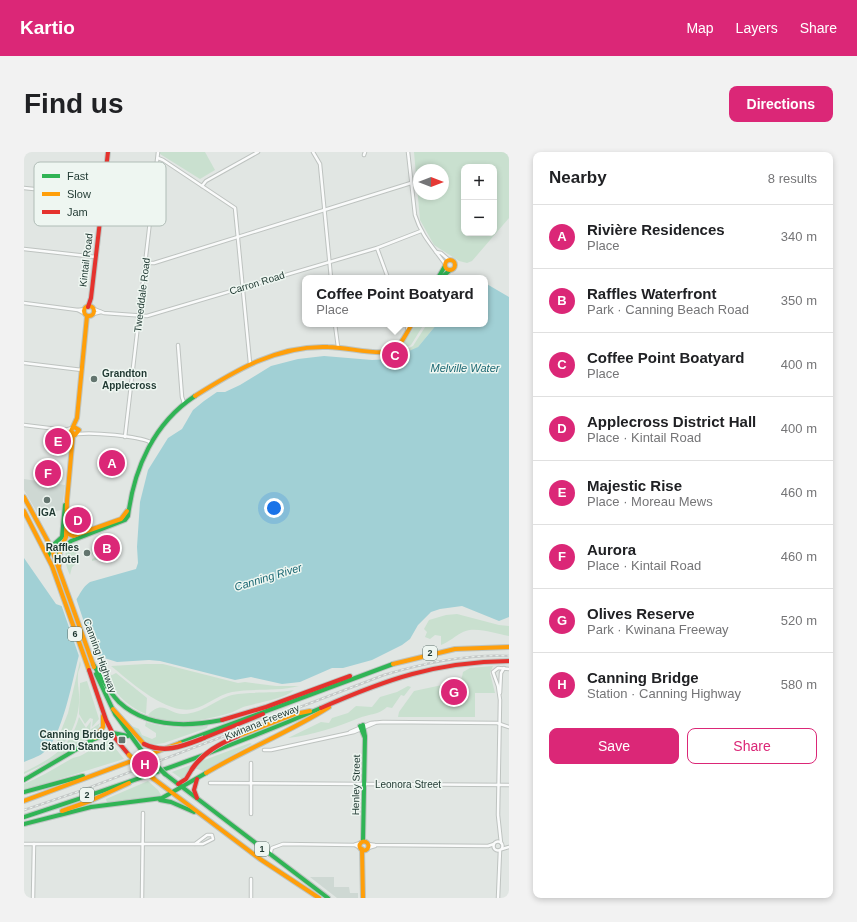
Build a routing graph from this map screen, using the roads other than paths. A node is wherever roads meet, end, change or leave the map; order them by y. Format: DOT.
graph roads {
  1 [pos="108,152"];
  2 [pos="158,152"];
  3 [pos="258,152"];
  4 [pos="313,152"];
  5 [pos="408,152"];
  6 [pos="158,158"];
  7 [pos="107,162"];
  8 [pos="158,162"];
  9 [pos="411,183"];
  10 [pos="202,186"];
  11 [pos="24,188"];
  12 [pos="34,189"];
  13 [pos="324,210"];
  14 [pos="100,226"];
  15 [pos="150,226"];
  16 [pos="421,231"];
  17 [pos="238,237"];
  18 [pos="376,248"];
  19 [pos="24,249"];
  20 [pos="436,252"];
  21 [pos="96,257"];
  22 [pos="329,261"];
  23 [pos="146,263"];
  24 [pos="446,263"];
  25 [pos="450,270"];
  26 [pos="331,275"];
  27 [pos="387,275"];
  28 [pos="440,275"];
  29 [pos="443,275"];
  30 [pos="242,287"];
  31 [pos="24,303"];
  32 [pos="78,310"];
  33 [pos="89,312"];
  34 [pos="139,317"];
  35 [pos="335,327"];
  36 [pos="407,327"];
  37 [pos="410,327"];
  38 [pos="408,330"];
  39 [pos="178,345"];
  40 [pos="338,348"];
  41 [pos="24,363"];
  42 [pos="250,364"];
  43 [pos="82,370"];
  44 [pos="184,404"];
  45 [pos="24,425"];
  46 [pos="65,430"];
  47 [pos="75,431"];
  48 [pos="125,437"];
  49 [pos="150,442"];
  50 [pos="24,497"];
  51 [pos="67,500"];
  52 [pos="128,510"];
  53 [pos="24,511"];
  54 [pos="66,533"];
  55 [pos="51,547"];
  56 [pos="59,553"];
  57 [pos="48,556"];
  58 [pos="59,567"];
  59 [pos="509,647"];
  60 [pos="509,661"];
  61 [pos="93,664"];
  62 [pos="385,667"];
  63 [pos="504,668"];
  64 [pos="509,669"];
  65 [pos="346,697"];
  66 [pos="292,700"];
  67 [pos="500,700"];
  68 [pos="110,707"];
  69 [pos="319,709"];
  70 [pos="103,713"];
  71 [pos="500,724"];
  72 [pos="362,727"];
  73 [pos="509,727"];
  74 [pos="112,733"];
  75 [pos="130,737"];
  76 [pos="94,739"];
  77 [pos="264,750"];
  78 [pos="251,763"];
  79 [pos="119,766"];
  80 [pos="151,773"];
  81 [pos="26,779"];
  82 [pos="197,779"];
  83 [pos="210,783"];
  84 [pos="251,783"];
  85 [pos="365,784"];
  86 [pos="499,785"];
  87 [pos="509,785"];
  88 [pos="180,786"];
  89 [pos="24,792"];
  90 [pos="172,793"];
  91 [pos="158,799"];
  92 [pos="198,800"];
  93 [pos="24,801"];
  94 [pos="143,813"];
  95 [pos="199,814"];
  96 [pos="251,814"];
  97 [pos="24,817"];
  98 [pos="24,824"];
  99 [pos="499,832"];
  100 [pos="205,836"];
  101 [pos="208,842"];
  102 [pos="495,843"];
  103 [pos="24,844"];
  104 [pos="34,844"];
  105 [pos="142,844"];
  106 [pos="195,844"];
  107 [pos="364,846"];
  108 [pos="488,846"];
  109 [pos="509,846"];
  110 [pos="499,848"];
  111 [pos="270,855"];
  112 [pos="251,879"];
  113 [pos="364,897"];
  114 [pos="33,898"];
  115 [pos="142,898"];
  116 [pos="251,898"];
  117 [pos="319,898"];
  118 [pos="328,898"];
  119 [pos="498,898"];
  1 -- 7 [label="main road, Kintail Road"];
  2 -- 6 [label="street, Tweeddale Road"];
  3 -- 10 [label="street"];
  4 -- 13 [label="street"];
  5 -- 9 [label="street"];
  6 -- 8 [label="street, Tweeddale Road"];
  6 -- 10 [label="street"];
  9 -- 13 [label="street"];
  9 -- 16 [label="street"];
  10 -- 17 [label="street"];
  11 -- 12 [label="street"];
  13 -- 17 [label="street"];
  13 -- 22 [label="street"];
  14 -- 21 [label="main road, Kintail Road"];
  15 -- 23 [label="street, Tweeddale Road"];
  16 -- 18 [label="street, Carron Road"];
  16 -- 20 [label="street"];
  17 -- 23 [label="street"];
  17 -- 30 [label="street"];
  18 -- 22 [label="street, Carron Road"];
  18 -- 27 [label="street"];
  19 -- 21 [label="street"];
  20 -- 24 [label="street"];
  20 -- 24 [label="street"];
  21 -- 33 [label="main road, Kintail Road"];
  22 -- 26 [label="street"];
  22 -- 30 [label="street, Carron Road"];
  23 -- 34 [label="street, Tweeddale Road"];
  24 -- 25 [label="main road"];
  24 -- 25 [label="main road"];
  24 -- 28 [label="main road"];
  25 -- 29 [label="main road"];
  30 -- 34 [label="street, Carron Road"];
  30 -- 42 [label="street"];
  31 -- 32 [label="street"];
  32 -- 33 [label="street"];
  32 -- 33 [label="street"];
  33 -- 34 [label="street"];
  33 -- 43 [label="main road, Kintail Road"];
  34 -- 48 [label="street, Tweeddale Road"];
  35 -- 40 [label="street"];
  36 -- 38 [label="street"];
  37 -- 38 [label="main road"];
  38 -- 40 [label="main road"];
  39 -- 44 [label="street"];
  40 -- 42 [label="main road"];
  41 -- 43 [label="street"];
  42 -- 44 [label="main road"];
  43 -- 47 [label="main road, Kintail Road"];
  44 -- 49 [label="main road"];
  45 -- 46 [label="street"];
  46 -- 47 [label="street"];
  46 -- 47 [label="street"];
  47 -- 48 [label="street"];
  47 -- 51 [label="main road, Kintail Road"];
  48 -- 49 [label="street"];
  49 -- 52 [label="main road"];
  50 -- 55 [label="main road, Canning Highway / 6"];
  51 -- 54 [label="main road, Kintail Road"];
  51 -- 55 [label="main road, Kintail Road"];
  52 -- 54 [label="main road"];
  52 -- 56 [label="main road"];
  53 -- 57 [label="main road, Canning Highway / 6"];
  54 -- 56 [label="main road, Kintail Road"];
  55 -- 57 [label="main road, Kintail Road"];
  55 -- 58 [label="main road, Canning Highway / 6"];
  56 -- 58 [label="main road, Kintail Road"];
  57 -- 70 [label="main road, Canning Highway / 6"];
  58 -- 61 [label="main road, Canning Highway / 6"];
  59 -- 62 [label="main road, Kwinana Freeway / 2"];
  60 -- 65 [label="main road, Kwinana Freeway / 2"];
  61 -- 62 [label="main road"];
  61 -- 68 [label="main road, Canning Highway / 6"];
  62 -- 66 [label="main road, Kwinana Freeway / 2"];
  63 -- 64 [label="street"];
  63 -- 67 [label="street"];
  63 -- 67 [label="street"];
  65 -- 69 [label="main road, Kwinana Freeway / 2"];
  65 -- 82 [label="main road"];
  66 -- 68 [label="main road, bridge"];
  66 -- 79 [label="main road, Kwinana Freeway / 2"];
  67 -- 71 [label="street"];
  68 -- 75 [label="main road, Canning Highway / 6"];
  69 -- 80 [label="main road, Kwinana Freeway / 2"];
  69 -- 88 [label="main road, bridge"];
  70 -- 74 [label="main road, Canning Highway / 6"];
  70 -- 76 [label="main road"];
  71 -- 72 [label="street"];
  71 -- 73 [label="street"];
  71 -- 86 [label="street"];
  72 -- 77 [label="street"];
  72 -- 85 [label="main road, Henley Street"];
  74 -- 75 [label="main road"];
  74 -- 76 [label="main road"];
  74 -- 90 [label="main road, Canning Highway / 6, bridge"];
  75 -- 88 [label="main road, Canning Highway / 1, bridge"];
  76 -- 81 [label="main road"];
  78 -- 84 [label="street"];
  79 -- 89 [label="main road"];
  79 -- 93 [label="main road, Kwinana Freeway / 2"];
  80 -- 97 [label="main road, Kwinana Freeway / 2"];
  80 -- 98 [label="main road"];
  82 -- 88 [label="main road"];
  82 -- 92 [label="main road"];
  83 -- 84 [label="street, Leonora Street"];
  84 -- 85 [label="street, Leonora Street"];
  84 -- 96 [label="street"];
  85 -- 86 [label="street, Leonora Street"];
  85 -- 107 [label="main road, Henley Street"];
  86 -- 87 [label="street, Leonora Street"];
  86 -- 99 [label="street"];
  88 -- 90 [label="main road"];
  88 -- 92 [label="main road, Canning Highway / 1"];
  90 -- 91 [label="main road"];
  90 -- 95 [label="main road, Canning Highway / 6"];
  91 -- 95 [label="main road, 1"];
  91 -- 98 [label="main road, 1"];
  92 -- 111 [label="main road, Canning Highway / 1"];
  94 -- 105 [label="street"];
  95 -- 117 [label="main road, Canning Highway / 1"];
  99 -- 102 [label="street"];
  99 -- 110 [label="street"];
  100 -- 101 [label="street"];
  100 -- 101 [label="street"];
  100 -- 106 [label="street"];
  101 -- 106 [label="street"];
  102 -- 108 [label="street"];
  102 -- 110 [label="street"];
  102 -- 110 [label="street"];
  103 -- 104 [label="street"];
  104 -- 105 [label="street"];
  104 -- 114 [label="street"];
  105 -- 106 [label="street"];
  105 -- 115 [label="street"];
  107 -- 108 [label="street"];
  107 -- 111 [label="street"];
  107 -- 113 [label="main road, Henley Street"];
  108 -- 110 [label="street"];
  109 -- 110 [label="street"];
  110 -- 119 [label="street"];
  111 -- 118 [label="main road, Canning Highway / 1"];
  112 -- 116 [label="street"];
}
